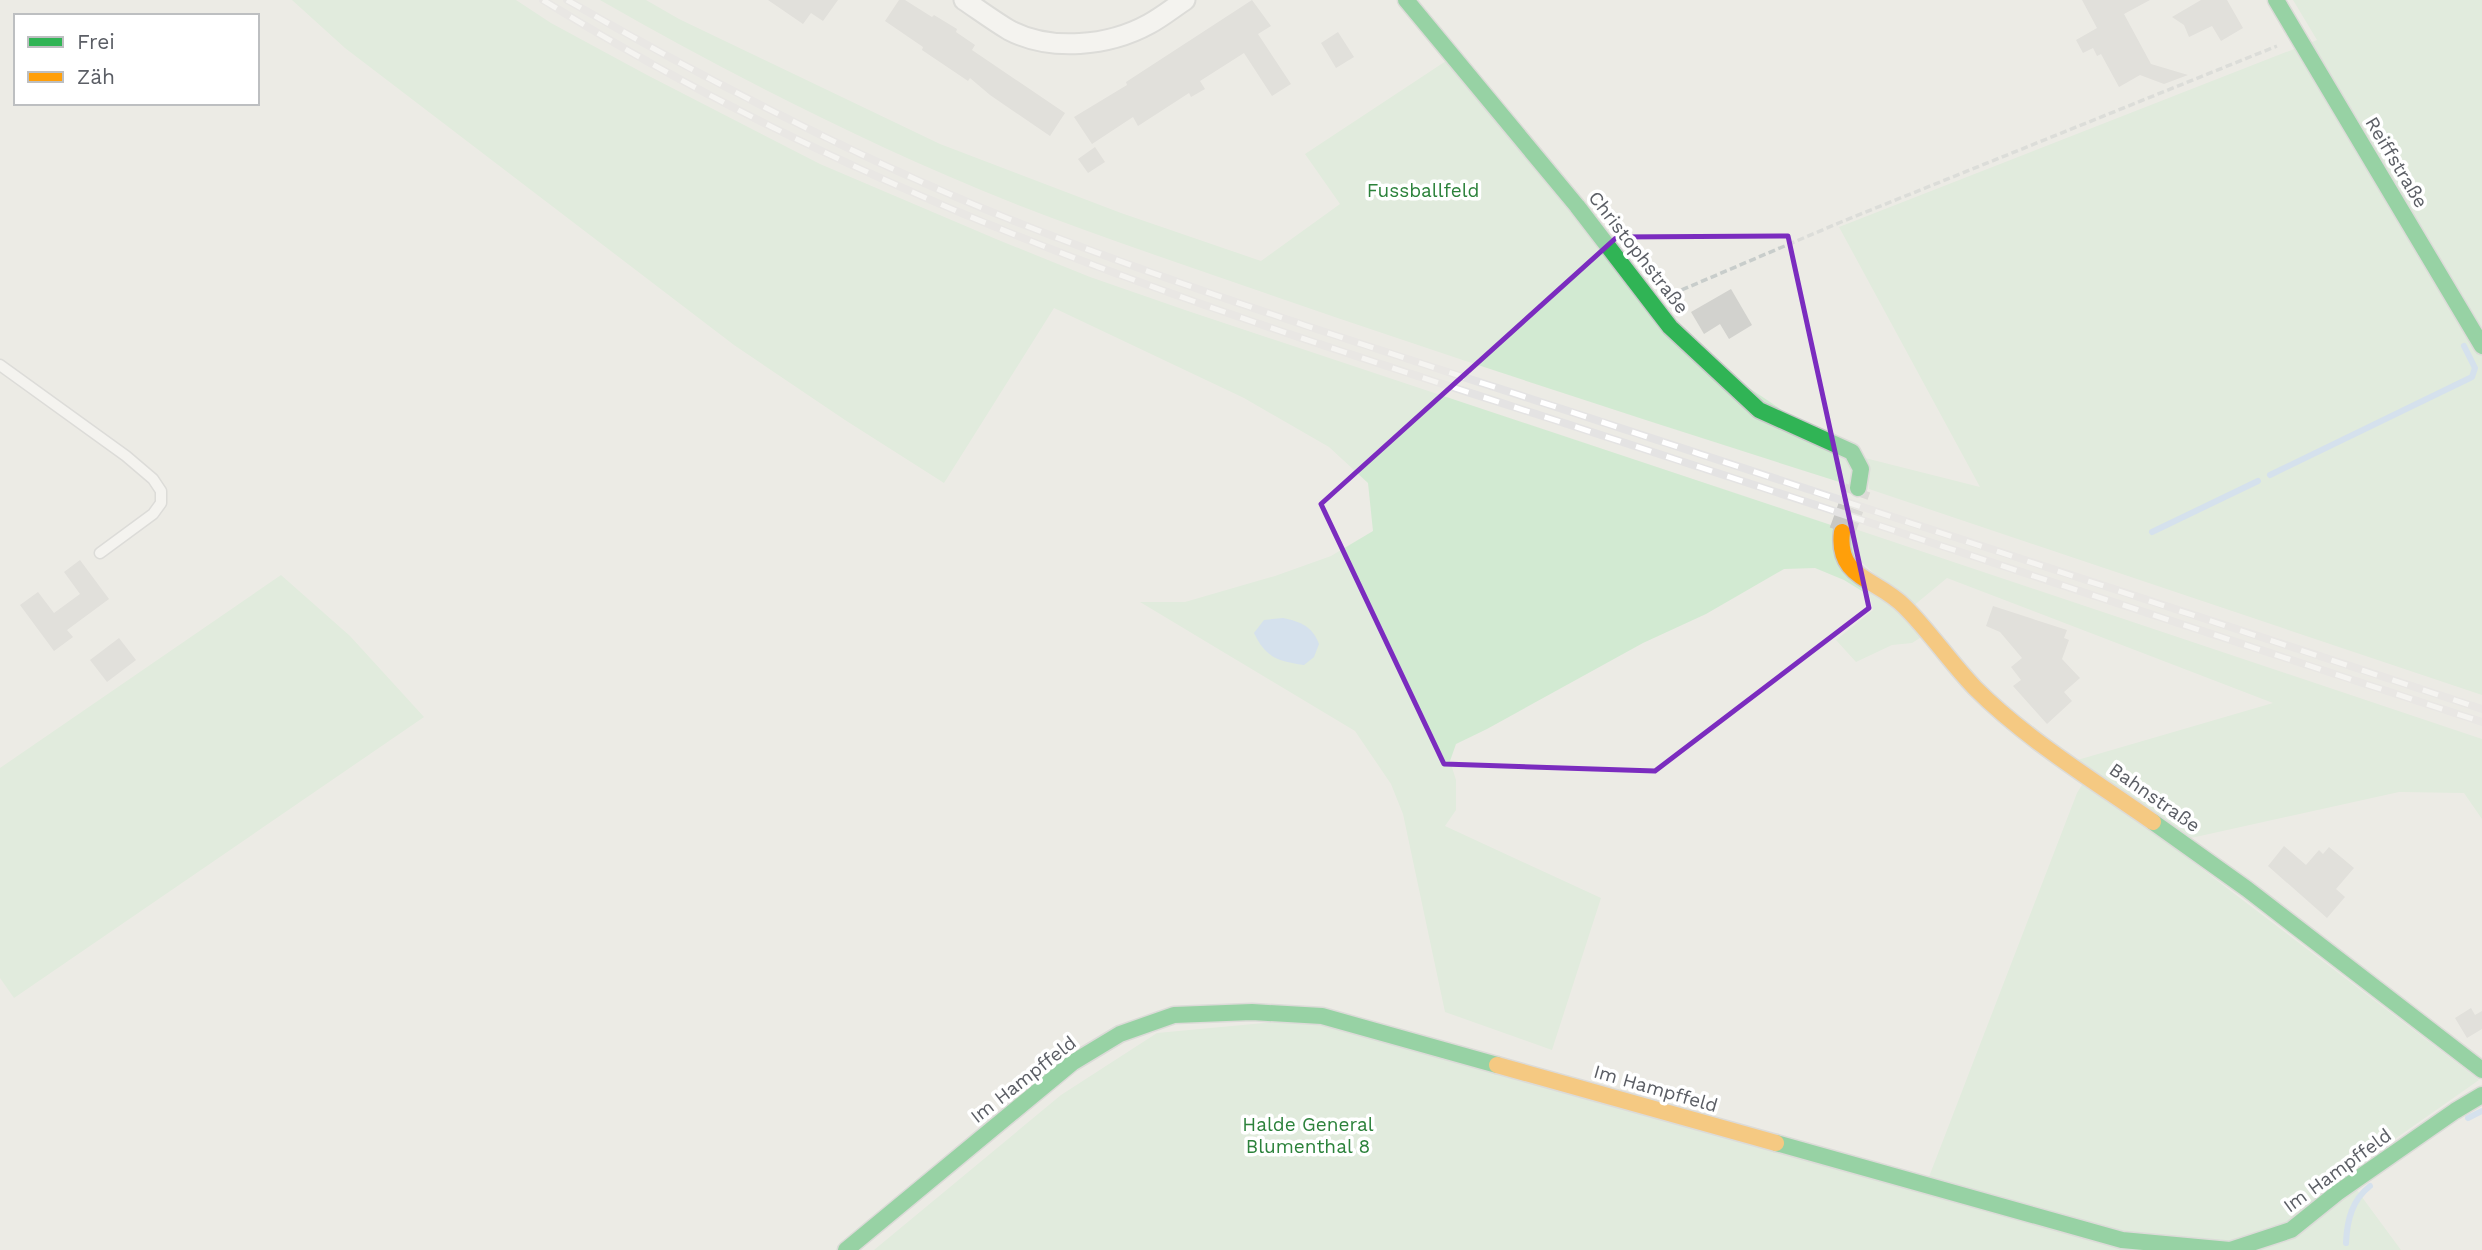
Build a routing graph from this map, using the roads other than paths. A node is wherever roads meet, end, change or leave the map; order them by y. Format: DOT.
graph roads {
  1 [pos="964,0"];
  2 [pos="1185,0"];
  3 [pos="1406,0"];
  4 [pos="2276,0"];
  5 [pos="2482,346"];
  6 [pos="0,365"];
  7 [pos="1858,488"];
  8 [pos="1842,532"];
  9 [pos="100,553"];
  10 [pos="2482,1070"];
  11 [pos="2482,1095"];
  12 [pos="846,1250"];
  1 -- 2 [label="street"];
  3 -- 7 [label="street, Christophstraße"];
  4 -- 5 [label="street, Reiffstraße"];
  6 -- 9 [label="lane"];
  8 -- 10 [label="street, Bahnstraße"];
  11 -- 12 [label="street, Im Hampffeld"];
}
